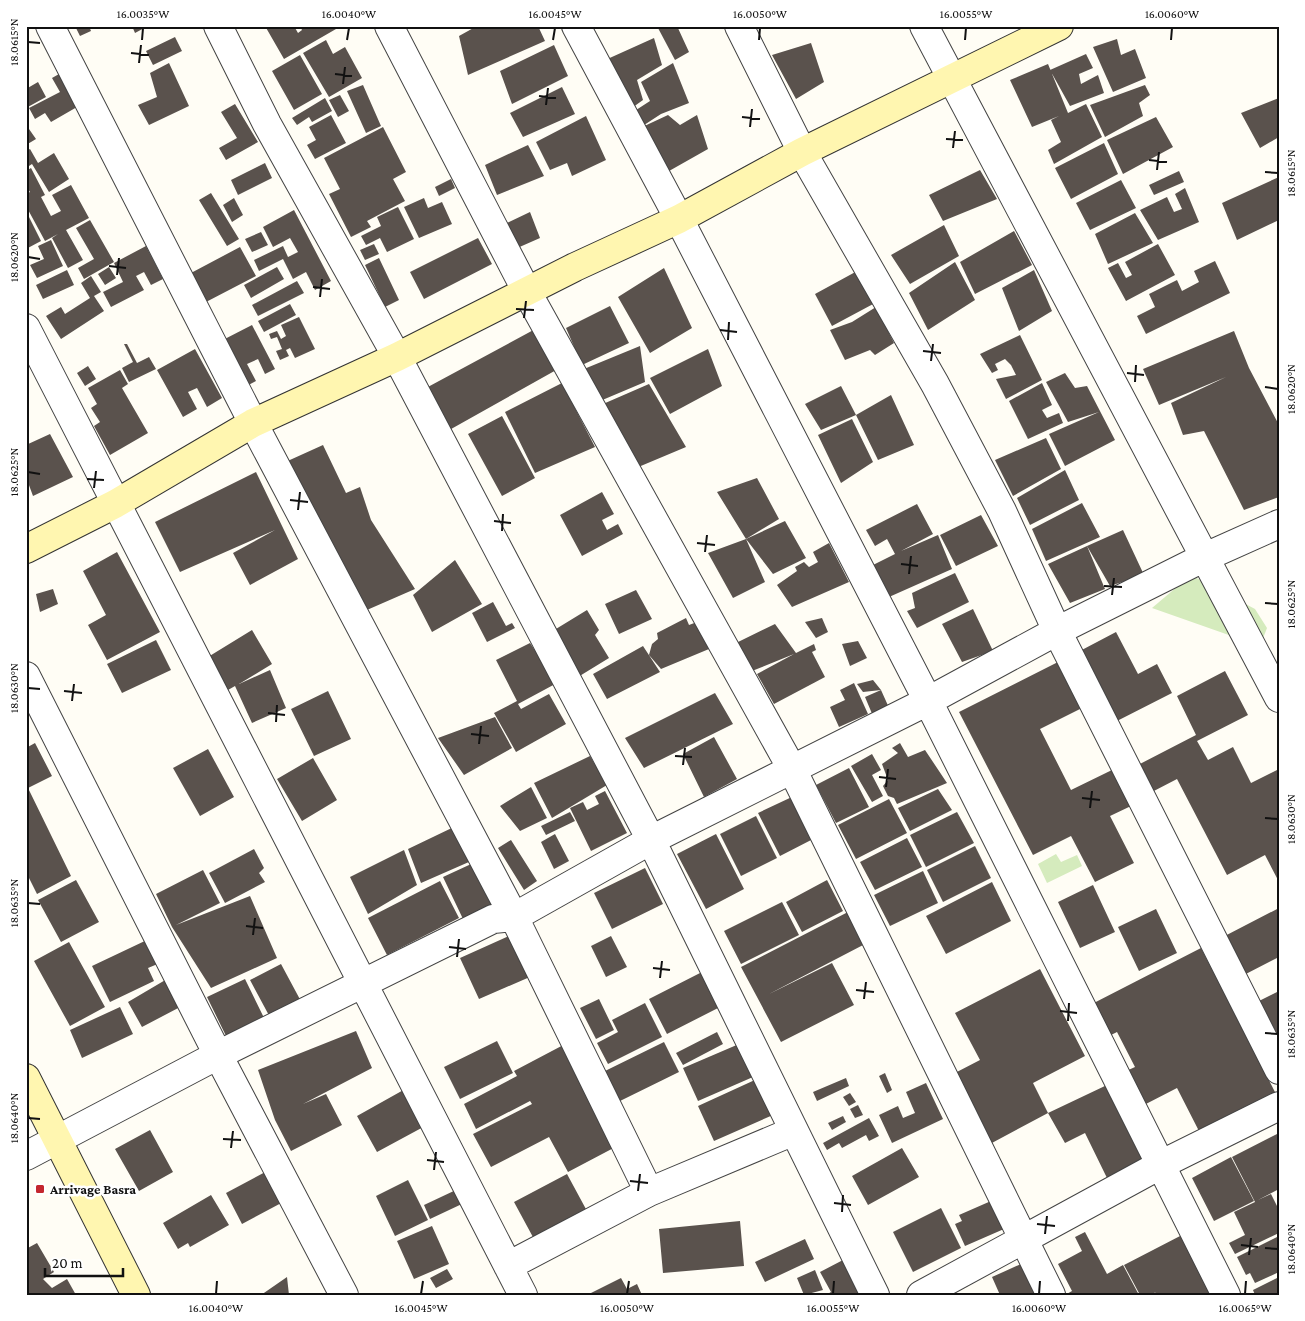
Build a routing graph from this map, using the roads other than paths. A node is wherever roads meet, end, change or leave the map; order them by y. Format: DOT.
graph roads {
  1 [pos="50,26"];
  2 [pos="218,26"];
  3 [pos="389,26"];
  4 [pos="576,26"];
  5 [pos="739,26"];
  6 [pos="924,26"];
  7 [pos="1060,26"];
  8 [pos="951,79"];
  9 [pos="802,152"];
  10 [pos="678,218"];
  11 [pos="527,292"];
  12 [pos="26,328"];
  13 [pos="397,357"];
  14 [pos="253,423"];
  15 [pos="115,504"];
  16 [pos="1279,524"];
  17 [pos="26,549"];
  18 [pos="1203,558"];
  19 [pos="1058,631"];
  20 [pos="26,676"];
  21 [pos="1279,698"];
  22 [pos="928,701"];
  23 [pos="792,769"];
  24 [pos="651,840"];
  25 [pos="514,917"];
  26 [pos="362,983"];
  27 [pos="218,1055"];
  28 [pos="1279,1070"];
  29 [pos="26,1078"];
  30 [pos="1279,1106"];
  31 [pos="794,1130"];
  32 [pos="57,1138"];
  33 [pos="26,1156"];
  34 [pos="1160,1165"];
  35 [pos="649,1192"];
  36 [pos="1023,1240"];
  37 [pos="508,1266"];
  38 [pos="136,1295"];
  39 [pos="344,1295"];
  40 [pos="523,1295"];
  41 [pos="874,1295"];
  42 [pos="921,1295"];
  43 [pos="1051,1295"];
  44 [pos="1226,1295"];
  1 -- 14 [label="street"];
  2 -- 13 [label="street"];
  3 -- 11 [label="street"];
  4 -- 10 [label="street"];
  5 -- 9 [label="street"];
  6 -- 8 [label="street"];
  7 -- 8 [label="street"];
  8 -- 9 [label="street"];
  8 -- 18 [label="street"];
  9 -- 10 [label="street"];
  9 -- 19 [label="street"];
  10 -- 11 [label="street"];
  10 -- 22 [label="street"];
  11 -- 13 [label="street"];
  11 -- 23 [label="street"];
  12 -- 15 [label="street"];
  13 -- 14 [label="street"];
  13 -- 24 [label="street"];
  14 -- 15 [label="street"];
  14 -- 25 [label="street"];
  15 -- 17 [label="street"];
  15 -- 26 [label="street"];
  16 -- 18 [label="street"];
  18 -- 19 [label="street"];
  18 -- 21 [label="street"];
  19 -- 22 [label="street"];
  19 -- 28 [label="street"];
  20 -- 27 [label="street"];
  22 -- 23 [label="street"];
  22 -- 34 [label="street"];
  23 -- 24 [label="street"];
  23 -- 36 [label="street"];
  24 -- 25 [label="street"];
  24 -- 31 [label="street"];
  25 -- 26 [label="street"];
  25 -- 35 [label="street"];
  26 -- 27 [label="street"];
  26 -- 37 [label="street"];
  27 -- 32 [label="street"];
  27 -- 39 [label="street"];
  29 -- 32 [label="street"];
  30 -- 34 [label="street"];
  31 -- 35 [label="street"];
  31 -- 41 [label="street"];
  32 -- 33 [label="street"];
  32 -- 38 [label="street"];
  34 -- 36 [label="street"];
  34 -- 44 [label="street"];
  35 -- 37 [label="street"];
  36 -- 42 [label="street"];
  36 -- 43 [label="street"];
  37 -- 40 [label="street"];
}
